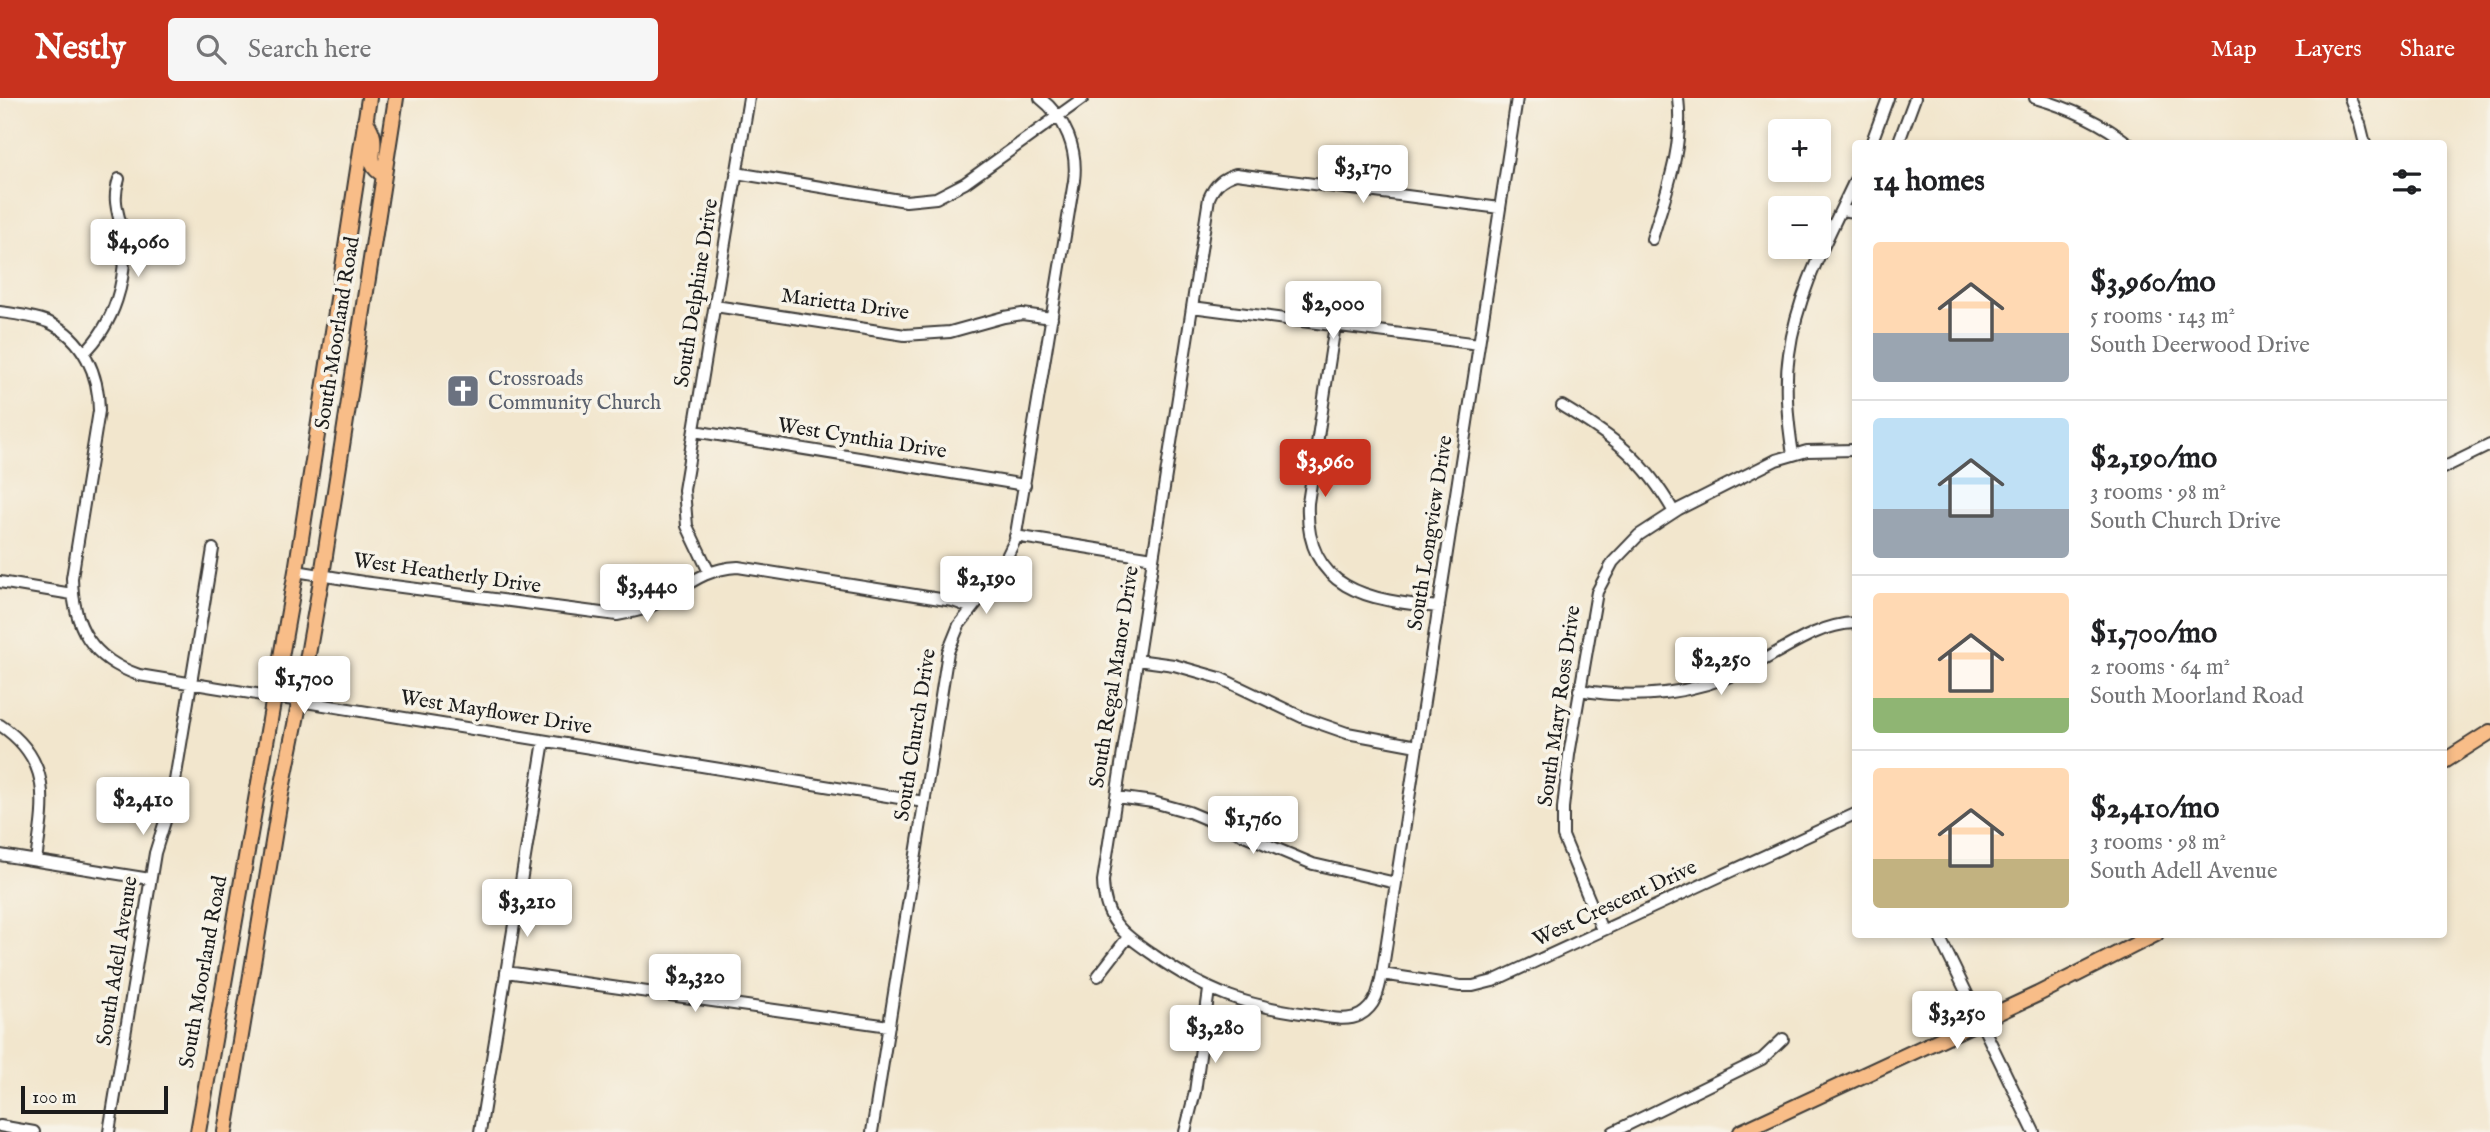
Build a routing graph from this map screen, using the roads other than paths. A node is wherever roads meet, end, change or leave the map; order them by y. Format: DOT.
graph roads {
  1 [pos="369,98"];
  2 [pos="386,98"];
  3 [pos="396,98"];
  4 [pos="749,98"];
  5 [pos="1041,98"];
  6 [pos="1083,98"];
  7 [pos="1517,98"];
  8 [pos="1678,98"];
  9 [pos="1888,98"];
  10 [pos="1915,98"];
  11 [pos="2035,98"];
  12 [pos="2350,98"];
  13 [pos="1058,117"];
  14 [pos="365,120"];
  15 [pos="390,136"];
  16 [pos="1872,140"];
  17 [pos="1899,140"];
  18 [pos="2124,140"];
  19 [pos="2364,140"];
  20 [pos="736,173"];
  21 [pos="384,175"];
  22 [pos="119,179"];
  23 [pos="1852,186"];
  24 [pos="1500,208"];
  25 [pos="1841,210"];
  26 [pos="1852,212"];
  27 [pos="1652,239"];
  28 [pos="715,306"];
  29 [pos="1192,307"];
  30 [pos="0,312"];
  31 [pos="1052,318"];
  32 [pos="1335,325"];
  33 [pos="1479,344"];
  34 [pos="84,353"];
  35 [pos="1562,406"];
  36 [pos="694,431"];
  37 [pos="2490,445"];
  38 [pos="1852,450"];
  39 [pos="1793,455"];
  40 [pos="2447,466"];
  41 [pos="1025,485"];
  42 [pos="1674,512"];
  43 [pos="1015,536"];
  44 [pos="212,548"];
  45 [pos="1153,558"];
  46 [pos="296,571"];
  47 [pos="709,572"];
  48 [pos="322,575"];
  49 [pos="0,582"];
  50 [pos="72,594"];
  51 [pos="1439,607"];
  52 [pos="972,608"];
  53 [pos="1852,623"];
  54 [pos="1137,660"];
  55 [pos="190,684"];
  56 [pos="1579,690"];
  57 [pos="272,696"];
  58 [pos="300,700"];
  59 [pos="0,725"];
  60 [pos="2490,732"];
  61 [pos="544,741"];
  62 [pos="1417,746"];
  63 [pos="2447,759"];
  64 [pos="1116,797"];
  65 [pos="924,802"];
  66 [pos="1852,815"];
  67 [pos="0,855"];
  68 [pos="36,860"];
  69 [pos="150,879"];
  70 [pos="1396,883"];
  71 [pos="1602,930"];
  72 [pos="1128,937"];
  73 [pos="1940,938"];
  74 [pos="2148,938"];
  75 [pos="506,972"];
  76 [pos="1382,974"];
  77 [pos="1098,976"];
  78 [pos="1209,990"];
  79 [pos="1981,1021"];
  80 [pos="889,1026"];
  81 [pos="1783,1039"];
  82 [pos="0,1126"];
  83 [pos="1639,1127"];
  84 [pos="34,1132"];
  85 [pos="109,1132"];
  86 [pos="198,1132"];
  87 [pos="225,1132"];
  88 [pos="480,1132"];
  89 [pos="872,1132"];
  90 [pos="1185,1132"];
  91 [pos="1613,1132"];
  92 [pos="1741,1132"];
  93 [pos="2034,1132"];
  1 -- 14 [label="main road, South Moorland Road"];
  2 -- 15 [label="main road"];
  3 -- 15 [label="main road, South Moorland Road"];
  4 -- 20 [label="street, South Delphine Drive"];
  5 -- 13 [label="street, South Church Drive"];
  6 -- 13 [label="street"];
  7 -- 24 [label="street, South Longview Drive"];
  8 -- 27 [label="street"];
  9 -- 16 [label="street"];
  10 -- 17 [label="street"];
  11 -- 18 [label="street"];
  12 -- 19 [label="street"];
  13 -- 20 [label="street"];
  13 -- 31 [label="street, South Church Drive"];
  14 -- 21 [label="main road"];
  14 -- 46 [label="main road, South Moorland Road"];
  15 -- 21 [label="main road, South Moorland Road"];
  20 -- 28 [label="street, South Delphine Drive"];
  21 -- 48 [label="main road, South Moorland Road"];
  22 -- 34 [label="street"];
  23 -- 25 [label="street"];
  24 -- 29 [label="street, South Regal Manor Drive"];
  24 -- 33 [label="street, South Longview Drive"];
  25 -- 26 [label="street"];
  25 -- 39 [label="street"];
  28 -- 31 [label="street, Marietta Drive"];
  28 -- 36 [label="street, South Delphine Drive"];
  29 -- 32 [label="street"];
  29 -- 45 [label="street, South Regal Manor Drive"];
  30 -- 34 [label="street, West Mayflower Drive"];
  31 -- 41 [label="street, South Church Drive"];
  32 -- 33 [label="street"];
  32 -- 51 [label="street"];
  33 -- 51 [label="street, South Longview Drive"];
  34 -- 50 [label="street, West Mayflower Drive"];
  35 -- 42 [label="street"];
  36 -- 41 [label="street, West Cynthia Drive"];
  36 -- 47 [label="street, South Delphine Drive"];
  37 -- 40 [label="street"];
  38 -- 39 [label="street, South Mary Ross Drive"];
  39 -- 42 [label="street, South Mary Ross Drive"];
  41 -- 43 [label="street, South Church Drive"];
  42 -- 56 [label="street, South Mary Ross Drive"];
  43 -- 45 [label="street"];
  43 -- 52 [label="street, South Church Drive"];
  44 -- 55 [label="street, South Adell Avenue"];
  45 -- 54 [label="street, South Regal Manor Drive"];
  46 -- 48 [label="street"];
  46 -- 57 [label="main road, South Moorland Road"];
  47 -- 48 [label="street, West Heatherly Drive"];
  47 -- 52 [label="street, West Heatherly Drive"];
  48 -- 58 [label="main road, South Moorland Road"];
  49 -- 50 [label="street"];
  50 -- 55 [label="street, West Mayflower Drive"];
  51 -- 62 [label="street, South Longview Drive"];
  52 -- 65 [label="street, South Church Drive"];
  53 -- 56 [label="street"];
  54 -- 62 [label="street"];
  54 -- 64 [label="street, South Regal Manor Drive"];
  55 -- 57 [label="street, West Mayflower Drive"];
  55 -- 69 [label="street, South Adell Avenue"];
  56 -- 71 [label="street, South Mary Ross Drive"];
  57 -- 58 [label="street, West Mayflower Drive"];
  57 -- 86 [label="main road, South Moorland Road"];
  58 -- 61 [label="street, West Mayflower Drive"];
  58 -- 87 [label="main road, South Moorland Road"];
  59 -- 68 [label="street"];
  60 -- 63 [label="main road"];
  61 -- 65 [label="street, West Mayflower Drive"];
  61 -- 75 [label="street"];
  62 -- 70 [label="street, South Longview Drive"];
  64 -- 70 [label="street"];
  64 -- 72 [label="street, South Regal Manor Drive"];
  65 -- 80 [label="street, South Church Drive"];
  66 -- 71 [label="street, West Crescent Drive"];
  67 -- 68 [label="street"];
  68 -- 69 [label="street"];
  69 -- 85 [label="street, South Adell Avenue"];
  70 -- 76 [label="street, South Longview Drive"];
  71 -- 76 [label="street, West Crescent Drive"];
  72 -- 77 [label="street"];
  72 -- 78 [label="street, South Regal Manor Drive"];
  73 -- 79 [label="street"];
  74 -- 79 [label="main road"];
  75 -- 80 [label="street"];
  75 -- 88 [label="street"];
  76 -- 78 [label="street, South Longview Drive"];
  78 -- 90 [label="street"];
  79 -- 92 [label="main road"];
  79 -- 93 [label="street"];
  80 -- 89 [label="street, South Church Drive"];
  81 -- 83 [label="street"];
  82 -- 84 [label="street"];
  83 -- 91 [label="street"];
}
